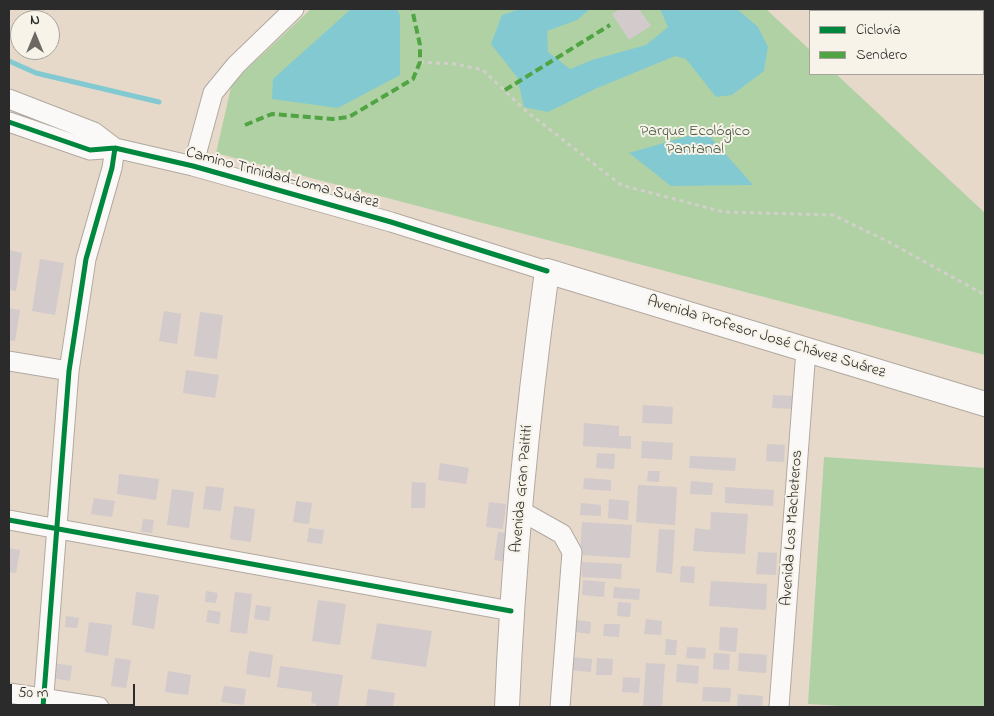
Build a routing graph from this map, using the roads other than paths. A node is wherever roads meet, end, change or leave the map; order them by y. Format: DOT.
graph roads {
  1 [pos="294,9"];
  2 [pos="9,100"];
  3 [pos="9,122"];
  4 [pos="115,148"];
  5 [pos="193,166"];
  6 [pos="547,271"];
  7 [pos="806,350"];
  8 [pos="9,361"];
  9 [pos="69,371"];
  10 [pos="985,404"];
  11 [pos="521,511"];
  12 [pos="9,520"];
  13 [pos="58,528"];
  14 [pos="511,611"];
  15 [pos="9,693"];
  16 [pos="43,703"];
  17 [pos="99,707"];
  18 [pos="507,707"];
  19 [pos="560,707"];
  20 [pos="779,707"];
  1 -- 5 [label="street"];
  2 -- 4 [label="street, Camino Trinidad-Loma Suárez"];
  3 -- 4 [label="street, Camino Trinidad-Loma Suárez"];
  4 -- 5 [label="street, Camino Trinidad-Loma Suárez"];
  4 -- 9 [label="street"];
  5 -- 6 [label="street, Camino Trinidad-Loma Suárez"];
  6 -- 7 [label="main road, Avenida Profesor José Chávez Suárez"];
  6 -- 11 [label="main road, Avenida Gran Paitití"];
  7 -- 10 [label="main road, Avenida Profesor José Chávez Suárez"];
  7 -- 20 [label="street, Avenida Los Macheteros"];
  8 -- 9 [label="street"];
  9 -- 13 [label="street"];
  11 -- 14 [label="main road, Avenida Gran Paitití"];
  11 -- 19 [label="street"];
  12 -- 13 [label="street"];
  13 -- 14 [label="street"];
  13 -- 16 [label="street"];
  14 -- 18 [label="main road, Avenida Gran Paitití"];
  15 -- 16 [label="street"];
  16 -- 17 [label="street"];
}
